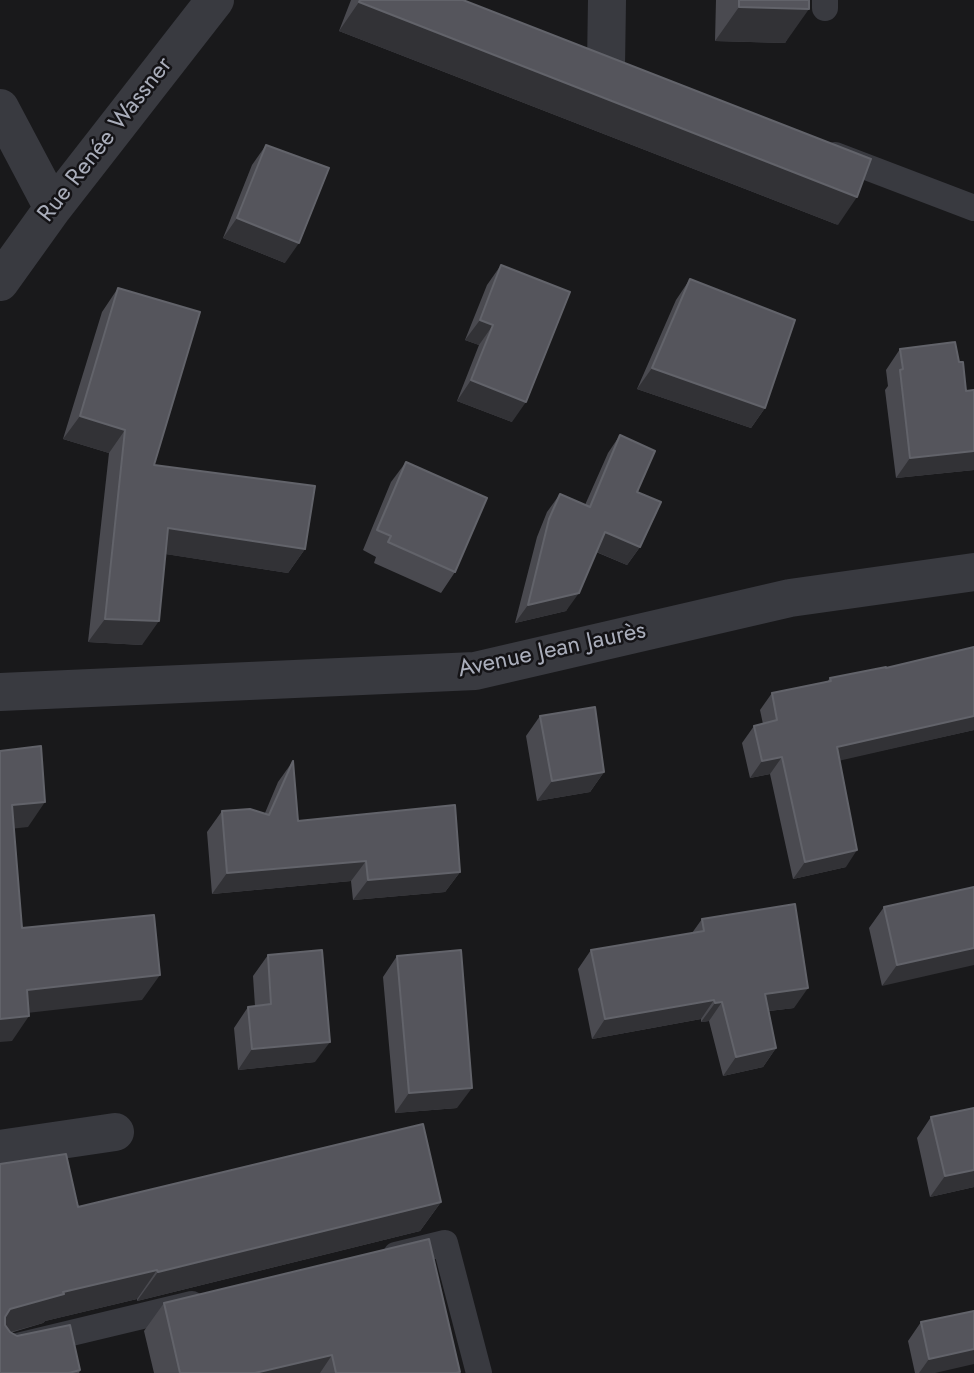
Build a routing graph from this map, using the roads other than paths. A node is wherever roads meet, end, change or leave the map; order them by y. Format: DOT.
graph roads {
  1 [pos="215,0"];
  2 [pos="607,0"];
  3 [pos="606,66"];
  4 [pos="0,108"];
  5 [pos="809,145"];
  6 [pos="53,208"];
  7 [pos="974,208"];
  8 [pos="0,282"];
  9 [pos="974,572"];
  10 [pos="0,692"];
  11 [pos="115,1132"];
  12 [pos="0,1149"];
  13 [pos="377,1259"];
  14 [pos="216,1298"];
  15 [pos="0,1350"];
  16 [pos="479,1373"];
  1 -- 6 [label="street, Rue Renée Wassner"];
  2 -- 3 [label="street"];
  4 -- 6 [label="street"];
  5 -- 7 [label="lane"];
  6 -- 8 [label="street, Rue Renée Wassner"];
  9 -- 10 [label="street, Avenue Jean Jaurès"];
  11 -- 12 [label="street"];
  13 -- 16 [label="lane"];
  14 -- 15 [label="lane"];
}
